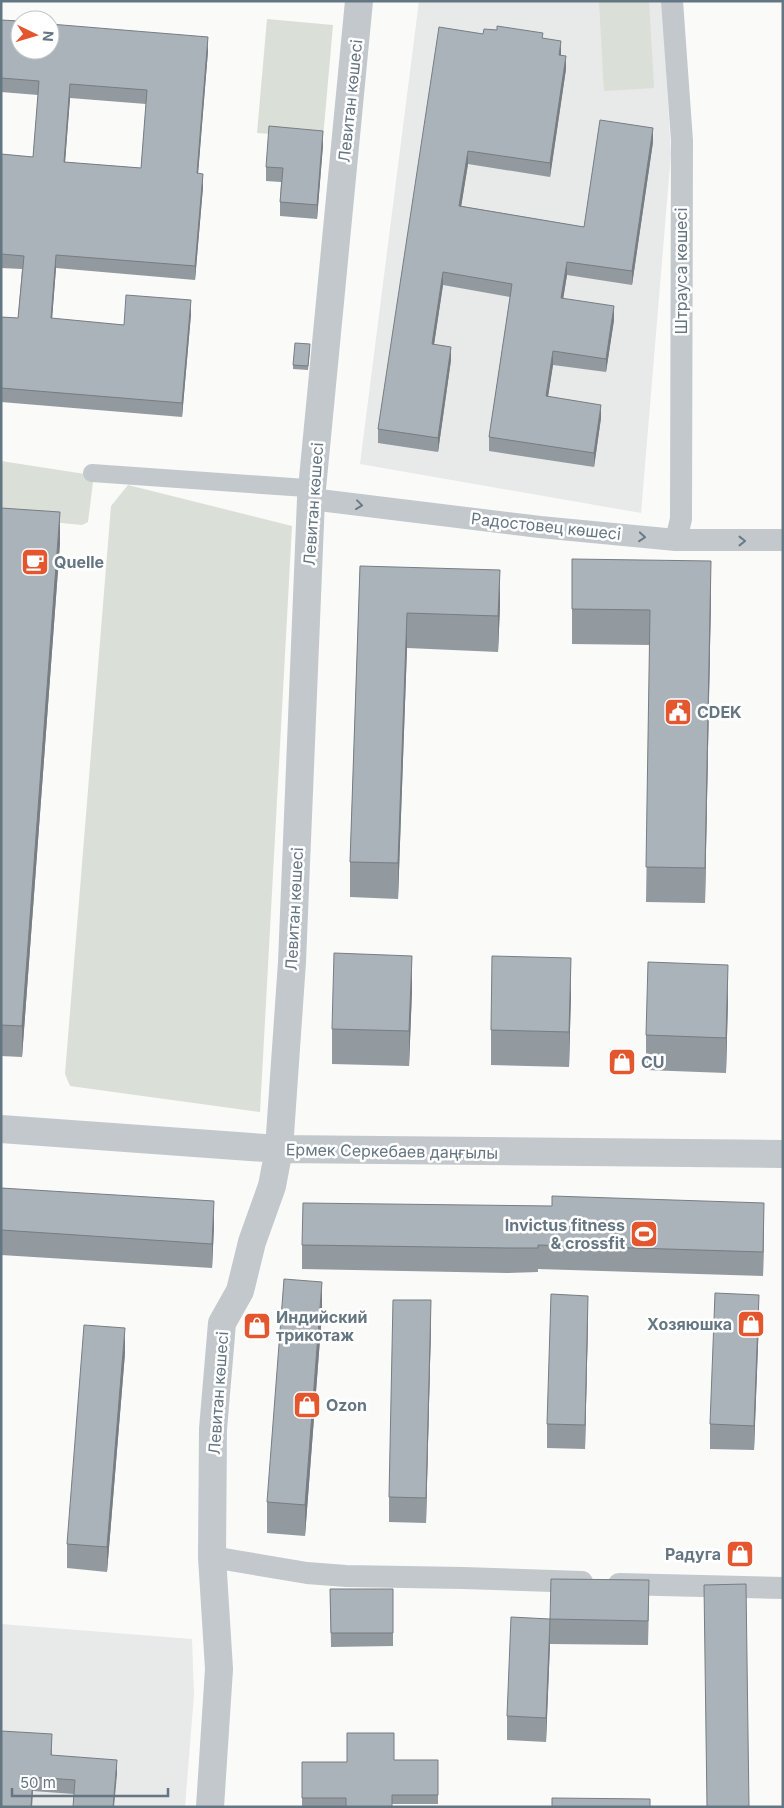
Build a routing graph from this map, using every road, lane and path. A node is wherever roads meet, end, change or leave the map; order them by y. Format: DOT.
graph roads {
  1 [pos="360,1"];
  2 [pos="672,1"];
  3 [pos="92,473"];
  4 [pos="309,494"];
  5 [pos="676,540"];
  6 [pos="783,540"];
  7 [pos="1,1129"];
  8 [pos="279,1149"];
  9 [pos="783,1154"];
  10 [pos="212,1557"];
  11 [pos="783,1588"];
  12 [pos="210,1807"];
  1 -- 4 [label="street, Левитан көшесі"];
  2 -- 5 [label="street, Штрауса көшесі"];
  3 -- 4 [label="street, Радостовец көшесі"];
  4 -- 5 [label="street, Радостовец көшесі, one-way"];
  4 -- 8 [label="street, Левитан көшесі"];
  5 -- 6 [label="street, Радостовец көшесі, one-way"];
  7 -- 8 [label="street, Ермек Серкебаев даңғылы"];
  8 -- 9 [label="street, Ермек Серкебаев даңғылы"];
  8 -- 10 [label="street, Левитан көшесі"];
  10 -- 11 [label="street"];
  10 -- 12 [label="street, Левитан көшесі"];
}
